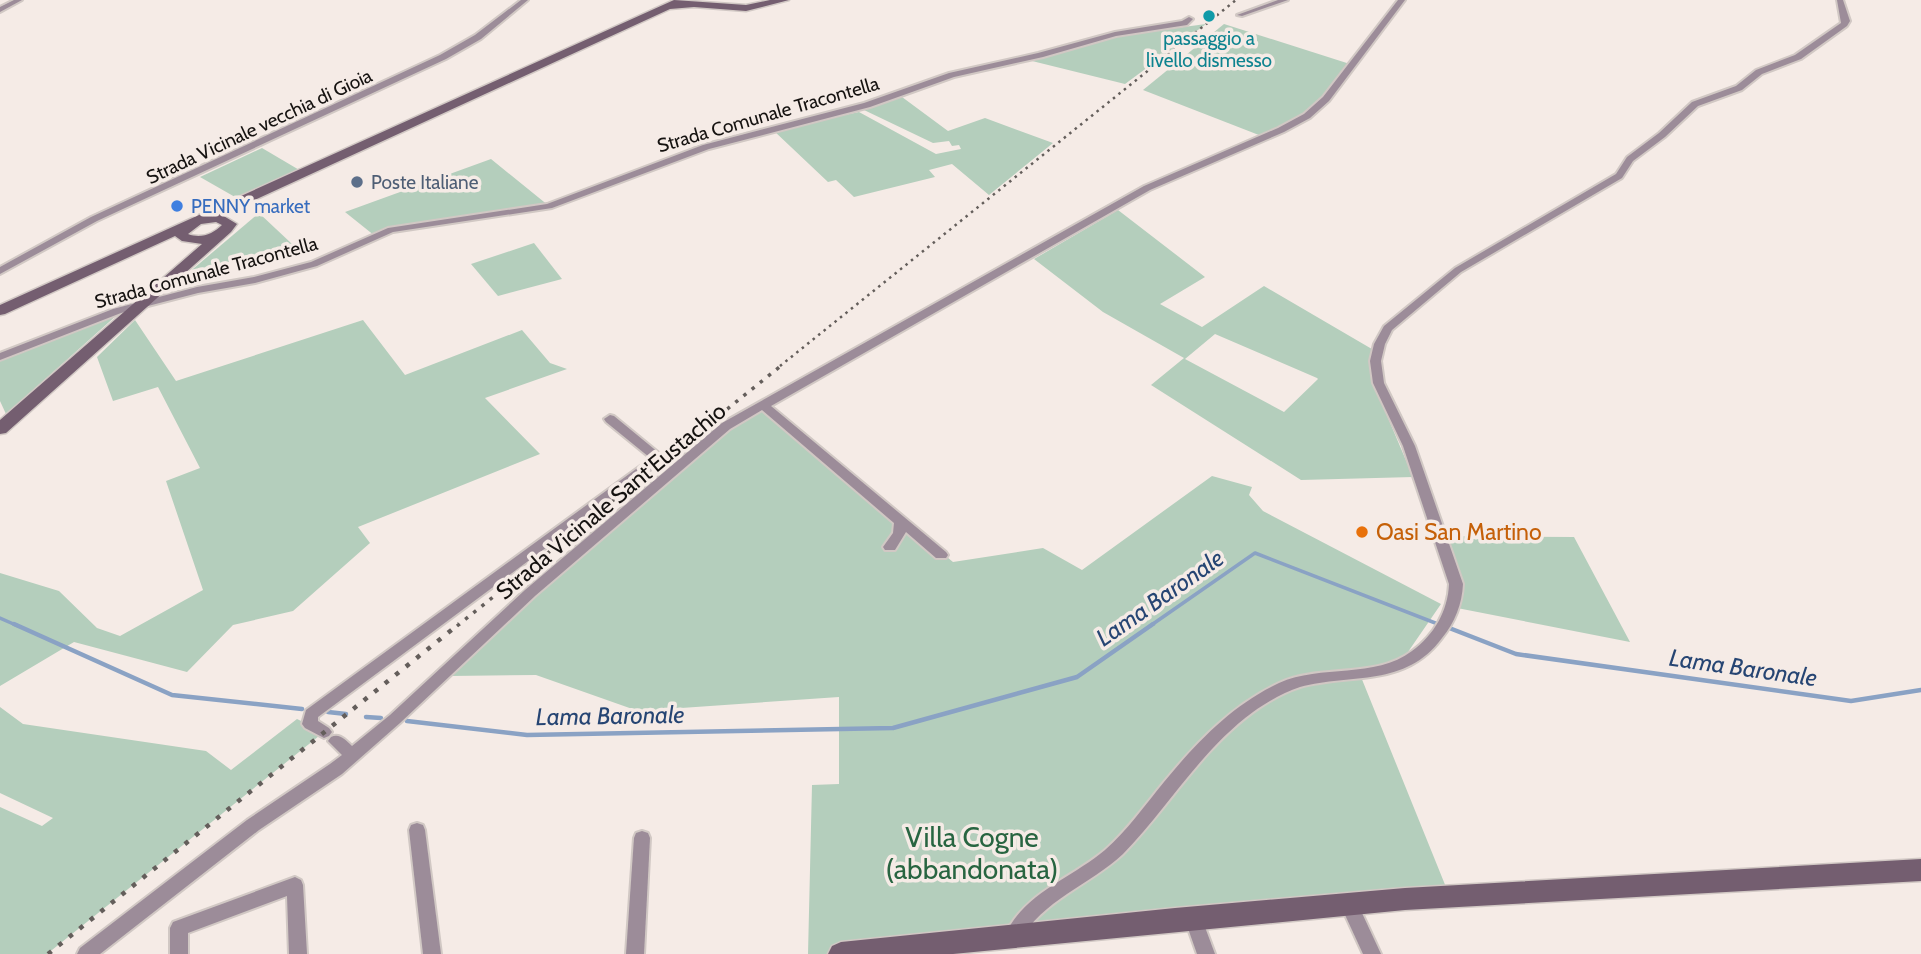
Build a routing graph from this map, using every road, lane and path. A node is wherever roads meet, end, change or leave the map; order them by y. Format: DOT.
graph roads {
  1 [pos="19,0"];
  2 [pos="525,0"];
  3 [pos="682,0"];
  4 [pos="707,0"];
  5 [pos="784,0"];
  6 [pos="1285,0"];
  7 [pos="1402,0"];
  8 [pos="1840,0"];
  9 [pos="726,6"];
  10 [pos="0,10"];
  11 [pos="1240,15"];
  12 [pos="640,19"];
  13 [pos="1189,19"];
  14 [pos="324,162"];
  15 [pos="203,219"];
  16 [pos="225,229"];
  17 [pos="189,235"];
  18 [pos="0,271"];
  19 [pos="144,301"];
  20 [pos="0,311"];
  21 [pos="0,357"];
  22 [pos="764,406"];
  23 [pos="610,419"];
  24 [pos="0,429"];
  25 [pos="901,521"];
  26 [pos="890,547"];
  27 [pos="941,555"];
  28 [pos="352,755"];
  29 [pos="417,830"];
  30 [pos="642,838"];
  31 [pos="1921,870"];
  32 [pos="295,885"];
  33 [pos="1349,904"];
  34 [pos="1193,917"];
  35 [pos="179,928"];
  36 [pos="1014,936"];
  37 [pos="86,954"];
  38 [pos="178,954"];
  39 [pos="298,954"];
  40 [pos="432,954"];
  41 [pos="635,954"];
  42 [pos="841,954"];
  43 [pos="1206,954"];
  44 [pos="1372,954"];
  1 -- 10 [label="street"];
  2 -- 18 [label="street, Strada Vicinale vecchia di Gioia"];
  3 -- 12 [label="main road"];
  4 -- 9 [label="main road"];
  5 -- 9 [label="main road"];
  6 -- 11 [label="street"];
  7 -- 22 [label="street, Strada Vicinale Sant'Eustachio"];
  8 -- 36 [label="street"];
  9 -- 12 [label="main road"];
  12 -- 14 [label="main road"];
  13 -- 19 [label="street, Strada Comunale Tracontella"];
  14 -- 15 [label="main road"];
  14 -- 16 [label="main road"];
  15 -- 16 [label="main road"];
  15 -- 17 [label="main road"];
  16 -- 17 [label="main road"];
  16 -- 19 [label="main road"];
  17 -- 19 [label="main road"];
  17 -- 20 [label="main road"];
  19 -- 21 [label="street, Strada Comunale Tracontella"];
  19 -- 24 [label="main road"];
  22 -- 25 [label="street"];
  22 -- 28 [label="street, Strada Vicinale Sant'Eustachio"];
  23 -- 28 [label="street"];
  25 -- 26 [label="street"];
  25 -- 27 [label="street"];
  28 -- 37 [label="street, Strada Vicinale Sant'Eustachio"];
  29 -- 40 [label="street"];
  30 -- 41 [label="street"];
  31 -- 33 [label="main road"];
  32 -- 35 [label="street"];
  32 -- 39 [label="street"];
  33 -- 34 [label="main road"];
  33 -- 44 [label="street"];
  34 -- 36 [label="main road"];
  34 -- 43 [label="street"];
  35 -- 38 [label="street"];
  36 -- 42 [label="main road"];
}
